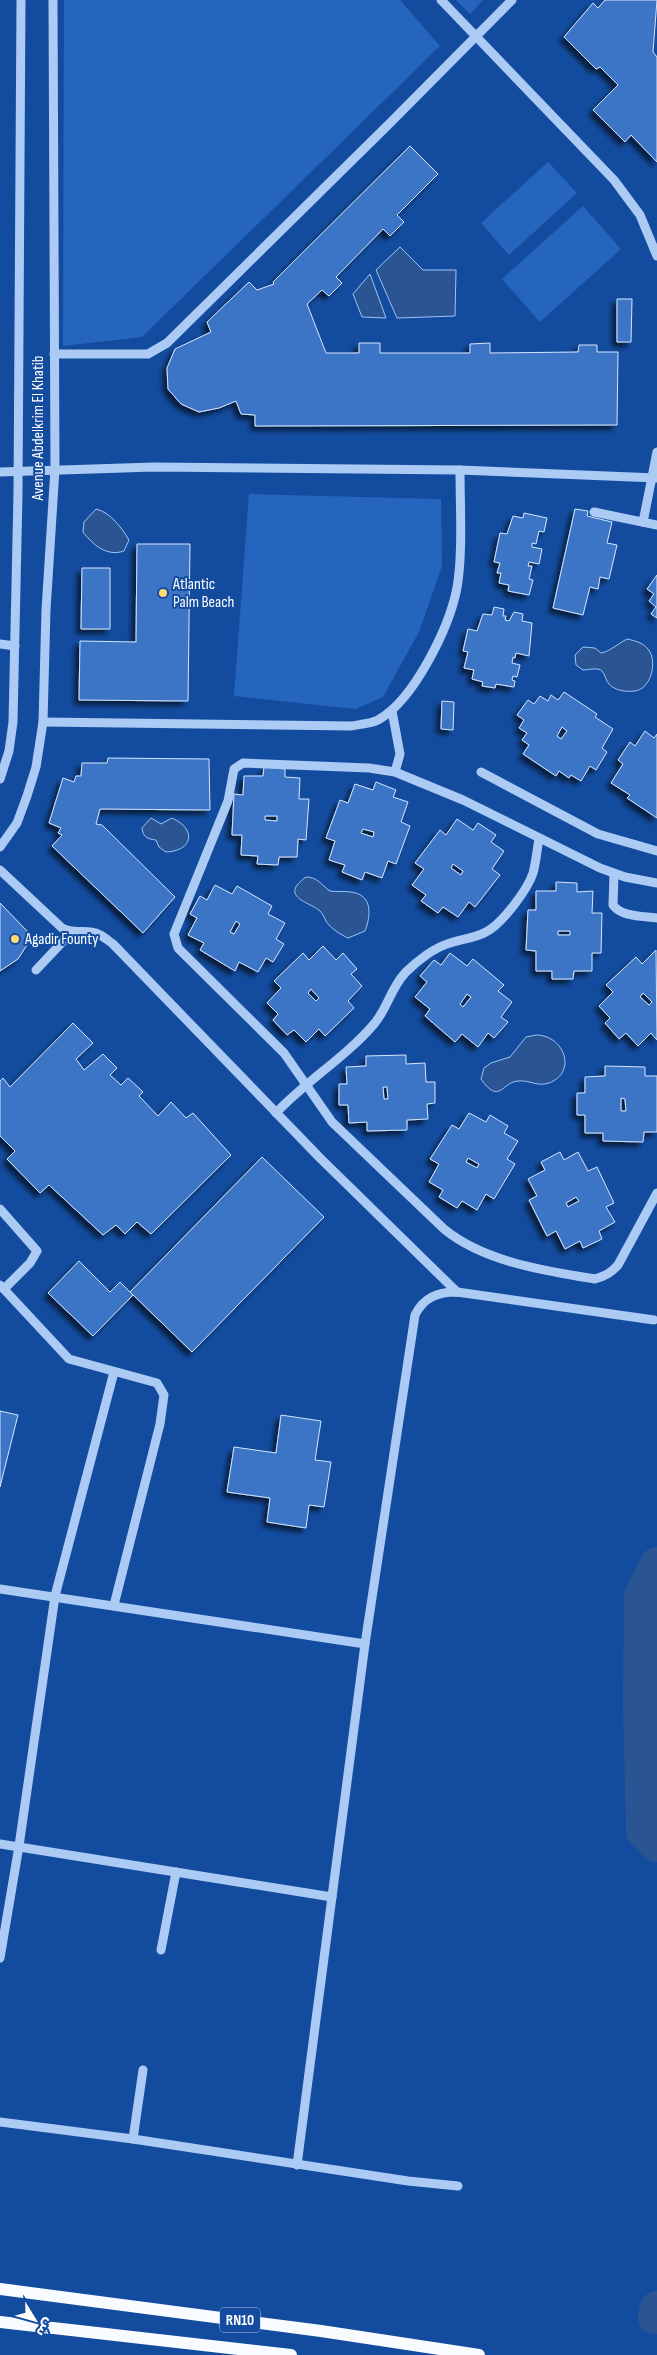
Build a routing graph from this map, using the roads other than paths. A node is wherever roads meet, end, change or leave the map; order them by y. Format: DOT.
graph roads {
  1 [pos="21,0"];
  2 [pos="53,0"];
  3 [pos="442,0"];
  4 [pos="512,0"];
  5 [pos="476,37"];
  6 [pos="657,256"];
  7 [pos="54,354"];
  8 [pos="657,452"];
  9 [pos="55,469"];
  10 [pos="460,470"];
  11 [pos="0,472"];
  12 [pos="19,472"];
  13 [pos="654,477"];
  14 [pos="594,512"];
  15 [pos="642,522"];
  16 [pos="657,525"];
  17 [pos="0,644"];
  18 [pos="15,646"];
  19 [pos="392,710"];
  20 [pos="43,722"];
  21 [pos="395,772"];
  22 [pos="481,772"];
  23 [pos="0,779"];
  24 [pos="540,839"];
  25 [pos="0,847"];
  26 [pos="657,851"];
  27 [pos="0,870"];
  28 [pos="614,874"];
  29 [pos="657,884"];
  30 [pos="657,918"];
  31 [pos="71,932"];
  32 [pos="36,970"];
  33 [pos="308,1086"];
  34 [pos="276,1113"];
  35 [pos="657,1193"];
  36 [pos="0,1209"];
  37 [pos="2,1287"];
  38 [pos="457,1292"];
  39 [pos="654,1320"];
  40 [pos="114,1372"];
  41 [pos="0,1589"];
  42 [pos="55,1596"];
  43 [pos="114,1606"];
  44 [pos="365,1644"];
  45 [pos="0,1844"];
  46 [pos="20,1846"];
  47 [pos="176,1872"];
  48 [pos="332,1897"];
  49 [pos="161,1950"];
  50 [pos="0,1958"];
  51 [pos="143,2070"];
  52 [pos="0,2122"];
  53 [pos="133,2139"];
  54 [pos="297,2164"];
  55 [pos="458,2186"];
  56 [pos="0,2289"];
  57 [pos="0,2322"];
  58 [pos="292,2355"];
  59 [pos="479,2355"];
  1 -- 12 [label="street, Avenue Abdelkrim El Khatib"];
  2 -- 7 [label="street, Avenue Abdelkrim El Khatib"];
  3 -- 5 [label="street"];
  4 -- 5 [label="street"];
  5 -- 6 [label="street"];
  5 -- 7 [label="street"];
  7 -- 9 [label="street, Avenue Abdelkrim El Khatib"];
  8 -- 13 [label="street"];
  9 -- 10 [label="street"];
  9 -- 12 [label="street"];
  9 -- 20 [label="street, Avenue Abdelkrim El Khatib"];
  10 -- 13 [label="street"];
  10 -- 19 [label="street"];
  11 -- 12 [label="street"];
  12 -- 18 [label="street, Avenue Abdelkrim El Khatib"];
  13 -- 15 [label="street"];
  14 -- 15 [label="street"];
  15 -- 16 [label="street"];
  17 -- 18 [label="street"];
  18 -- 23 [label="street, Avenue Abdelkrim El Khatib"];
  19 -- 20 [label="street"];
  19 -- 21 [label="street"];
  20 -- 25 [label="street, Avenue Abdelkrim El Khatib"];
  21 -- 24 [label="street"];
  21 -- 33 [label="street"];
  22 -- 26 [label="street"];
  24 -- 28 [label="street"];
  24 -- 33 [label="street"];
  27 -- 31 [label="street"];
  28 -- 29 [label="street"];
  28 -- 30 [label="street"];
  31 -- 32 [label="street"];
  31 -- 34 [label="street"];
  33 -- 34 [label="street"];
  33 -- 35 [label="street"];
  34 -- 38 [label="street"];
  36 -- 37 [label="street"];
  37 -- 40 [label="street"];
  38 -- 39 [label="street"];
  38 -- 44 [label="street"];
  40 -- 42 [label="street"];
  40 -- 43 [label="street"];
  41 -- 42 [label="street"];
  42 -- 43 [label="street"];
  42 -- 46 [label="street"];
  43 -- 44 [label="street"];
  44 -- 48 [label="street"];
  45 -- 46 [label="street"];
  46 -- 47 [label="street"];
  46 -- 50 [label="street"];
  47 -- 48 [label="street"];
  47 -- 49 [label="street"];
  48 -- 54 [label="street"];
  51 -- 53 [label="street"];
  52 -- 53 [label="street"];
  53 -- 54 [label="street"];
  54 -- 55 [label="street"];
  56 -- 59 [label="main road, RN10"];
  57 -- 58 [label="main road, RN10"];
}
